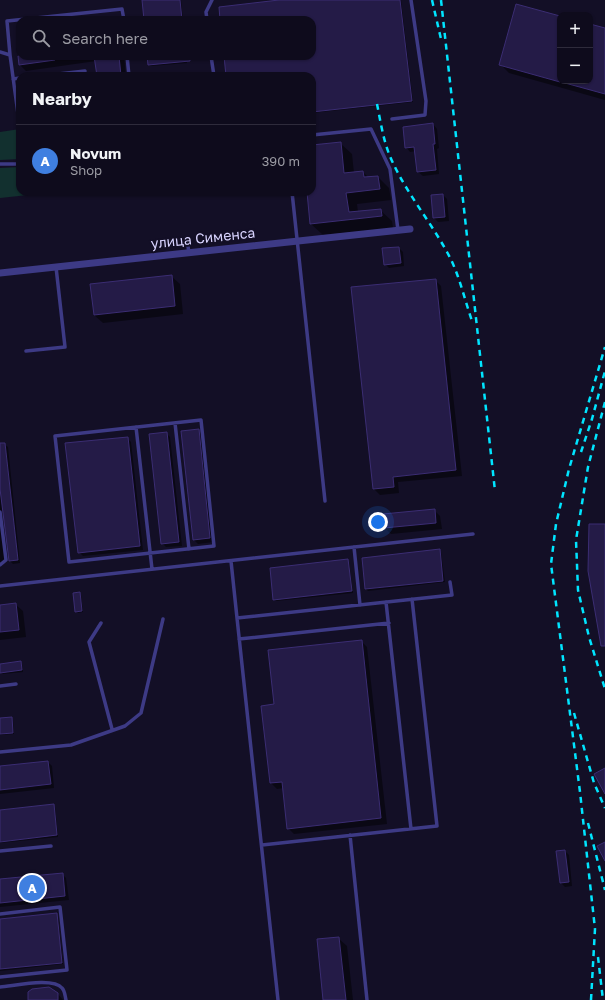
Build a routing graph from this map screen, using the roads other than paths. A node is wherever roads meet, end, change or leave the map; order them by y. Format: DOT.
graph roads {
  1 [pos="212,0"];
  2 [pos="411,0"];
  3 [pos="55,16"];
  4 [pos="123,16"];
  5 [pos="206,16"];
  6 [pos="16,20"];
  7 [pos="0,52"];
  8 [pos="10,55"];
  9 [pos="128,60"];
  10 [pos="212,60"];
  11 [pos="85,71"];
  12 [pos="76,72"];
  13 [pos="129,72"];
  14 [pos="213,72"];
  15 [pos="13,79"];
  16 [pos="16,79"];
  17 [pos="16,100"];
  18 [pos="392,119"];
  19 [pos="316,135"];
  20 [pos="0,164"];
  21 [pos="16,164"];
  22 [pos="292,196"];
  23 [pos="410,229"];
  24 [pos="398,230"];
  25 [pos="187,240"];
  26 [pos="297,241"];
  27 [pos="189,253"];
  28 [pos="56,267"];
  29 [pos="0,273"];
  30 [pos="26,351"];
  31 [pos="175,423"];
  32 [pos="136,427"];
  33 [pos="326,501"];
  34 [pos="0,512"];
  35 [pos="473,534"];
  36 [pos="354,547"];
  37 [pos="189,549"];
  38 [pos="150,553"];
  39 [pos="231,561"];
  40 [pos="0,565"];
  41 [pos="152,569"];
  42 [pos="450,582"];
  43 [pos="0,586"];
  44 [pos="412,599"];
  45 [pos="386,602"];
  46 [pos="360,605"];
  47 [pos="237,618"];
  48 [pos="163,619"];
  49 [pos="101,623"];
  50 [pos="389,624"];
  51 [pos="239,639"];
  52 [pos="16,684"];
  53 [pos="0,686"];
  54 [pos="112,730"];
  55 [pos="0,752"];
  56 [pos="411,829"];
  57 [pos="350,835"];
  58 [pos="262,845"];
  59 [pos="51,846"];
  60 [pos="0,851"];
  61 [pos="0,914"];
  62 [pos="0,977"];
  63 [pos="0,987"];
  64 [pos="66,1000"];
  65 [pos="278,1000"];
  66 [pos="367,1000"];
  1 -- 5 [label="lane"];
  2 -- 18 [label="lane"];
  3 -- 4 [label="lane"];
  6 -- 8 [label="lane"];
  7 -- 8 [label="lane"];
  8 -- 15 [label="lane"];
  9 -- 13 [label="lane"];
  10 -- 14 [label="lane"];
  11 -- 12 [label="lane"];
  15 -- 16 [label="lane"];
  15 -- 17 [label="lane"];
  19 -- 24 [label="lane"];
  20 -- 21 [label="lane"];
  22 -- 26 [label="lane"];
  23 -- 24 [label="street, улица Сименса"];
  24 -- 26 [label="street, улица Сименса"];
  25 -- 27 [label="lane"];
  26 -- 27 [label="street, улица Сименса"];
  26 -- 33 [label="lane"];
  27 -- 28 [label="street, улица Сименса"];
  28 -- 29 [label="street, улица Сименса"];
  28 -- 30 [label="lane"];
  31 -- 32 [label="lane"];
  31 -- 37 [label="lane"];
  31 -- 37 [label="lane"];
  32 -- 38 [label="lane"];
  32 -- 38 [label="lane"];
  34 -- 40 [label="lane"];
  35 -- 36 [label="lane"];
  36 -- 39 [label="lane"];
  36 -- 46 [label="lane"];
  37 -- 38 [label="lane"];
  38 -- 41 [label="lane"];
  39 -- 41 [label="lane"];
  39 -- 47 [label="lane"];
  41 -- 43 [label="lane"];
  42 -- 44 [label="lane"];
  44 -- 45 [label="lane"];
  44 -- 56 [label="lane"];
  45 -- 46 [label="lane"];
  45 -- 50 [label="lane"];
  46 -- 47 [label="lane"];
  47 -- 51 [label="lane"];
  48 -- 54 [label="lane"];
  49 -- 54 [label="lane"];
  50 -- 51 [label="lane"];
  50 -- 56 [label="lane"];
  51 -- 58 [label="lane"];
  52 -- 53 [label="lane"];
  54 -- 55 [label="lane"];
  56 -- 57 [label="lane"];
  57 -- 58 [label="lane"];
  57 -- 66 [label="lane"];
  58 -- 65 [label="lane"];
  59 -- 60 [label="lane"];
  61 -- 62 [label="lane"];
  63 -- 64 [label="lane"];
}
